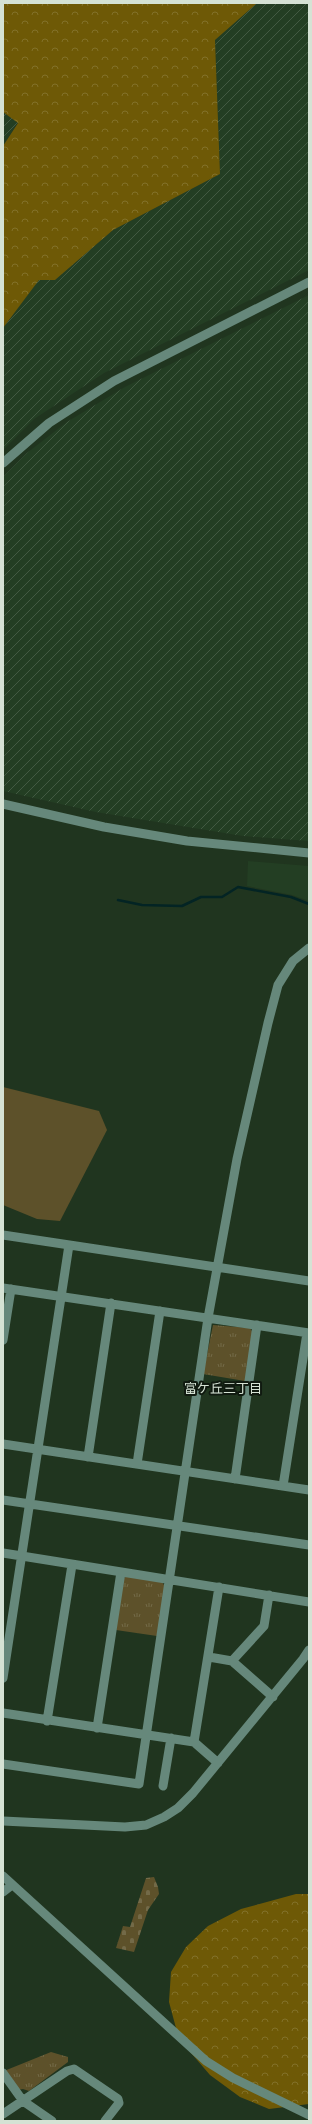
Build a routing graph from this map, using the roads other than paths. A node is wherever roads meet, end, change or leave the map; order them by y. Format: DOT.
graph roads {
  1 [pos="309,282"];
  2 [pos="3,463"];
  3 [pos="3,804"];
  4 [pos="309,853"];
  5 [pos="309,948"];
  6 [pos="3,1235"];
  7 [pos="69,1245"];
  8 [pos="217,1268"];
  9 [pos="309,1281"];
  10 [pos="7,1288"];
  11 [pos="60,1296"];
  12 [pos="111,1304"];
  13 [pos="160,1311"];
  14 [pos="208,1318"];
  15 [pos="257,1326"];
  16 [pos="308,1333"];
  17 [pos="3,1340"];
  18 [pos="3,1444"];
  19 [pos="36,1450"];
  20 [pos="88,1457"];
  21 [pos="137,1464"];
  22 [pos="186,1472"];
  23 [pos="235,1479"];
  24 [pos="284,1486"];
  25 [pos="309,1490"];
  26 [pos="3,1500"];
  27 [pos="29,1504"];
  28 [pos="178,1525"];
  29 [pos="309,1545"];
  30 [pos="3,1553"];
  31 [pos="22,1557"];
  32 [pos="72,1565"];
  33 [pos="121,1572"];
  34 [pos="170,1579"];
  35 [pos="219,1587"];
  36 [pos="268,1595"];
  37 [pos="309,1602"];
  38 [pos="309,1650"];
  39 [pos="4,1654"];
  40 [pos="209,1657"];
  41 [pos="232,1661"];
  42 [pos="3,1678"];
  43 [pos="273,1696"];
  44 [pos="3,1713"];
  45 [pos="47,1721"];
  46 [pos="97,1728"];
  47 [pos="146,1734"];
  48 [pos="171,1738"];
  49 [pos="194,1742"];
  50 [pos="218,1762"];
  51 [pos="3,1764"];
  52 [pos="163,1786"];
  53 [pos="3,1821"];
  54 [pos="3,1876"];
  55 [pos="12,1885"];
  56 [pos="3,1892"];
  57 [pos="3,2073"];
  58 [pos="22,2101"];
  59 [pos="3,2114"];
  60 [pos="309,2115"];
  61 [pos="52,2121"];
  62 [pos="105,2121"];
  1 -- 2 [label="street"];
  3 -- 4 [label="street"];
  5 -- 8 [label="street"];
  6 -- 7 [label="street"];
  7 -- 8 [label="street"];
  7 -- 11 [label="street"];
  8 -- 9 [label="street"];
  8 -- 14 [label="street"];
  10 -- 11 [label="street"];
  10 -- 17 [label="street"];
  11 -- 12 [label="street"];
  11 -- 19 [label="street"];
  12 -- 13 [label="street"];
  12 -- 20 [label="street"];
  13 -- 14 [label="street"];
  13 -- 21 [label="street"];
  14 -- 15 [label="street"];
  14 -- 22 [label="street"];
  15 -- 16 [label="street"];
  15 -- 23 [label="street"];
  16 -- 24 [label="street"];
  18 -- 19 [label="street"];
  19 -- 20 [label="street"];
  19 -- 27 [label="street"];
  20 -- 21 [label="street"];
  21 -- 22 [label="street"];
  22 -- 23 [label="street"];
  22 -- 28 [label="street"];
  23 -- 24 [label="street"];
  24 -- 25 [label="street"];
  26 -- 27 [label="street"];
  27 -- 28 [label="street"];
  27 -- 31 [label="street"];
  28 -- 29 [label="street"];
  28 -- 34 [label="street"];
  30 -- 31 [label="street"];
  31 -- 32 [label="street"];
  31 -- 39 [label="street"];
  32 -- 33 [label="street"];
  32 -- 45 [label="street"];
  33 -- 34 [label="street"];
  33 -- 46 [label="street"];
  34 -- 35 [label="street"];
  34 -- 47 [label="street"];
  35 -- 36 [label="street"];
  35 -- 40 [label="street"];
  36 -- 37 [label="street"];
  36 -- 41 [label="street"];
  38 -- 43 [label="street"];
  39 -- 42 [label="street"];
  40 -- 41 [label="street"];
  40 -- 49 [label="street"];
  41 -- 43 [label="street"];
  43 -- 50 [label="street"];
  44 -- 45 [label="street"];
  45 -- 46 [label="street"];
  46 -- 47 [label="street"];
  47 -- 48 [label="street"];
  47 -- 51 [label="street"];
  48 -- 49 [label="street"];
  48 -- 52 [label="street"];
  49 -- 50 [label="street"];
  50 -- 53 [label="street"];
  54 -- 55 [label="street"];
  55 -- 56 [label="street"];
  55 -- 60 [label="street"];
  57 -- 58 [label="street"];
  58 -- 59 [label="street"];
  58 -- 61 [label="street"];
  58 -- 62 [label="street"];
}
